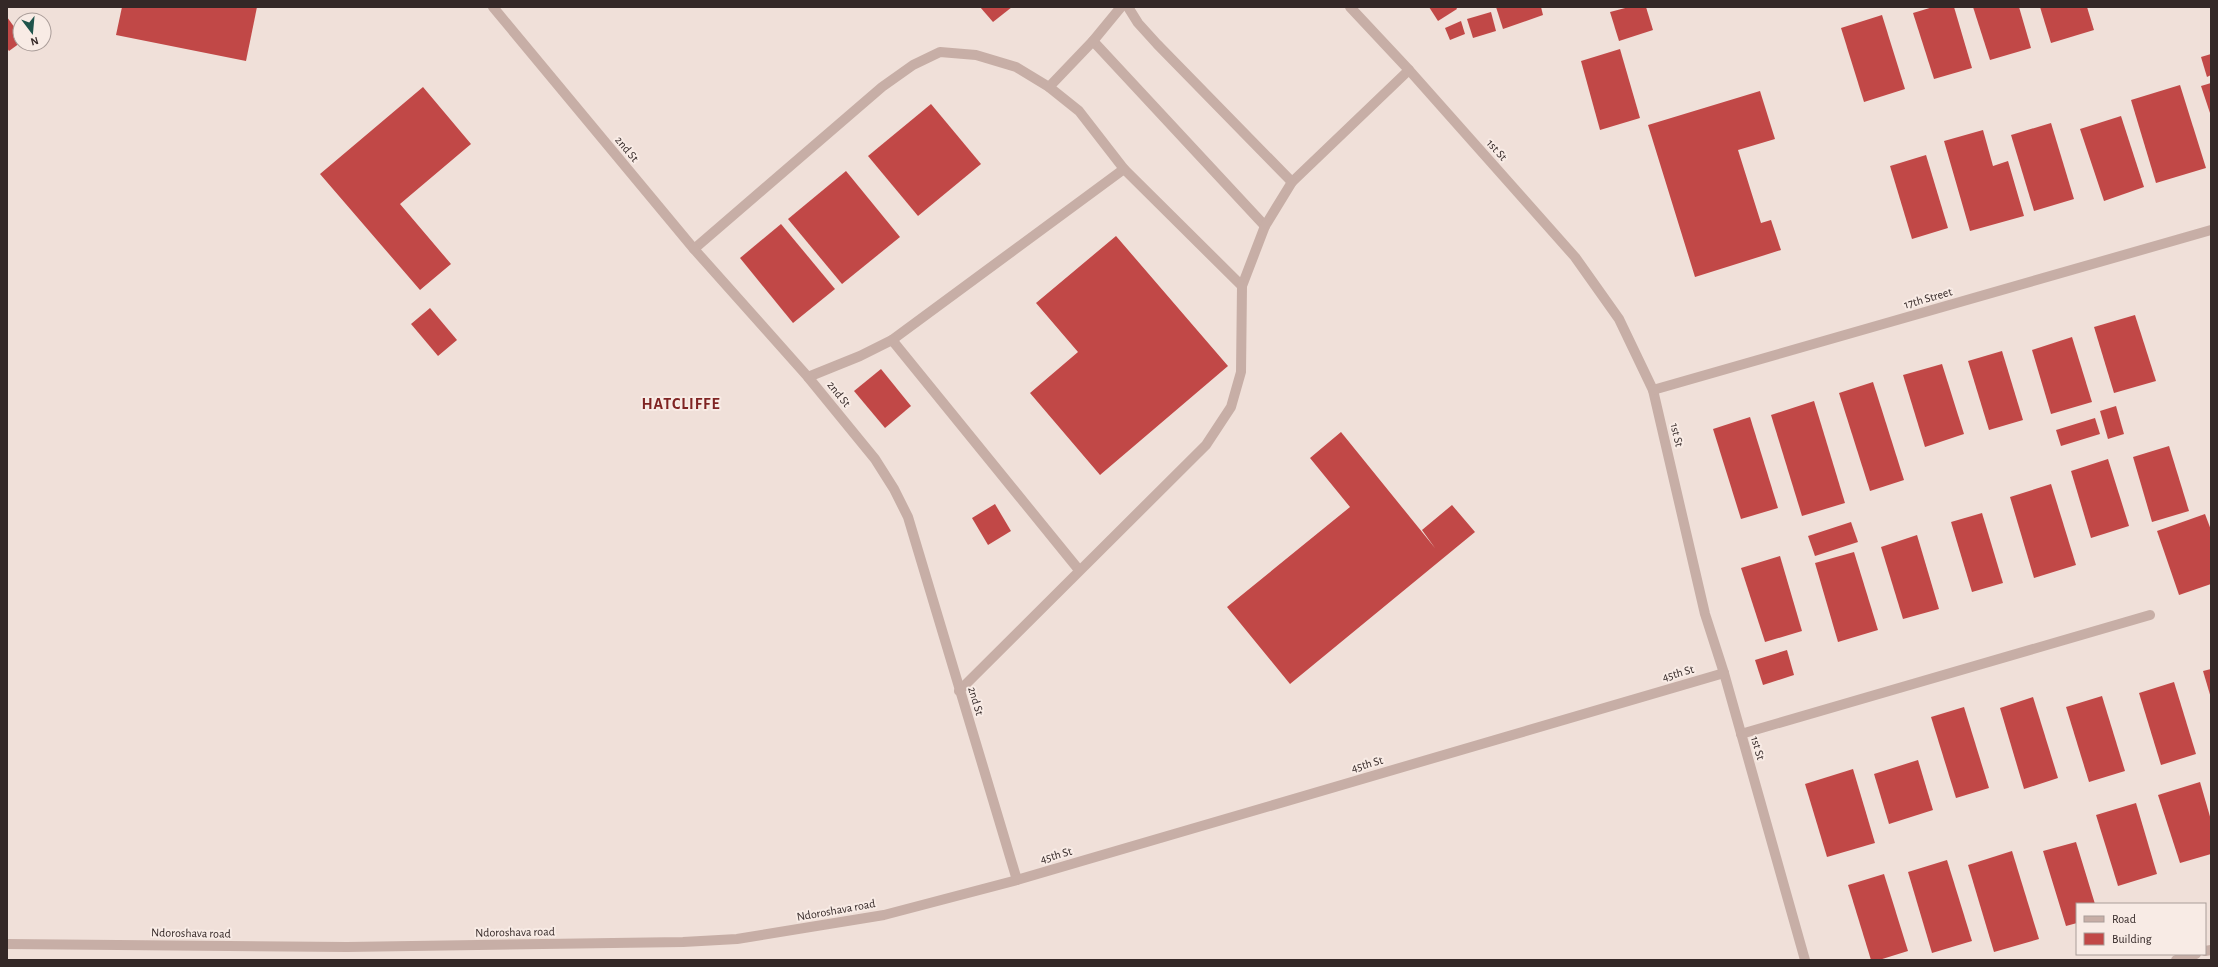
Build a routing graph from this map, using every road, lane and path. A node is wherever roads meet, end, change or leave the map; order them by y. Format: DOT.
graph roads {
  1 [pos="493,7"];
  2 [pos="1121,7"];
  3 [pos="1128,7"];
  4 [pos="1350,7"];
  5 [pos="1093,40"];
  6 [pos="1409,70"];
  7 [pos="1049,87"];
  8 [pos="1124,169"];
  9 [pos="1292,182"];
  10 [pos="1265,226"];
  11 [pos="2211,230"];
  12 [pos="694,249"];
  13 [pos="1242,286"];
  14 [pos="892,340"];
  15 [pos="808,377"];
  16 [pos="1653,390"];
  17 [pos="1079,570"];
  18 [pos="2150,615"];
  19 [pos="1724,673"];
  20 [pos="959,690"];
  21 [pos="1741,734"];
  22 [pos="1017,880"];
  23 [pos="7,944"];
  24 [pos="2193,955"];
  25 [pos="1804,960"];
  26 [pos="2176,960"];
  1 -- 12 [label="street, 2nd St"];
  2 -- 5 [label="street"];
  3 -- 9 [label="street"];
  4 -- 6 [label="street, 1st St"];
  5 -- 7 [label="street"];
  5 -- 10 [label="street"];
  6 -- 9 [label="street"];
  6 -- 16 [label="street, 1st St"];
  7 -- 8 [label="street"];
  7 -- 12 [label="street"];
  8 -- 13 [label="street"];
  8 -- 14 [label="street"];
  9 -- 10 [label="street"];
  10 -- 13 [label="street"];
  11 -- 16 [label="street, 17th Street"];
  12 -- 15 [label="street, 2nd St"];
  13 -- 17 [label="street"];
  14 -- 15 [label="street"];
  14 -- 17 [label="street"];
  15 -- 20 [label="street, 2nd St"];
  16 -- 19 [label="street, 1st St"];
  17 -- 20 [label="street"];
  18 -- 21 [label="street"];
  19 -- 21 [label="street, 1st St"];
  19 -- 22 [label="street, 45th St"];
  20 -- 22 [label="street, 2nd St"];
  21 -- 25 [label="street, 1st St"];
  22 -- 23 [label="street, Ndoroshava road"];
  24 -- 26 [label="street"];
}
